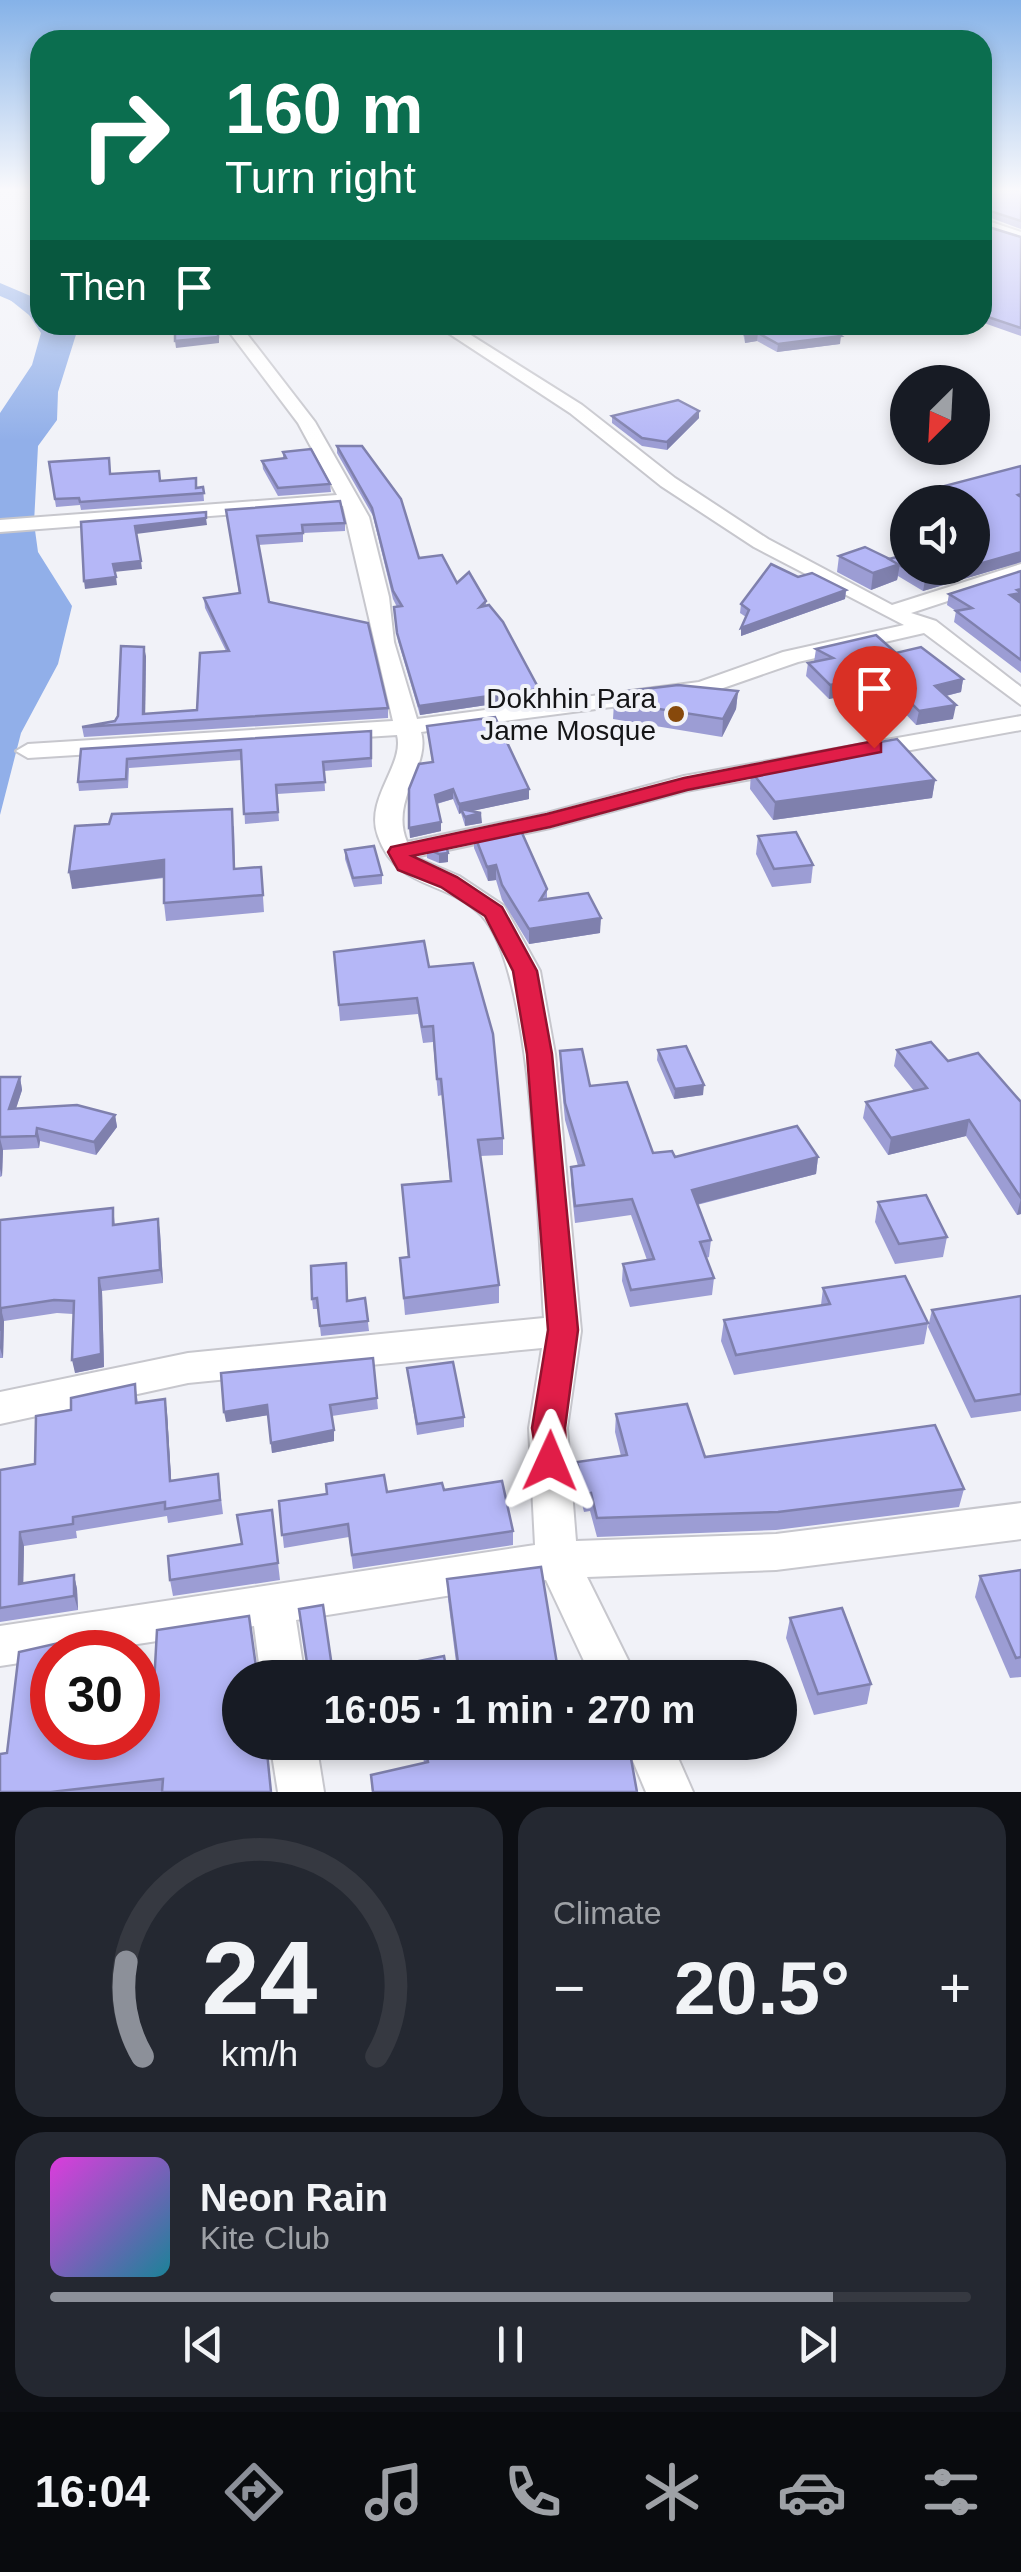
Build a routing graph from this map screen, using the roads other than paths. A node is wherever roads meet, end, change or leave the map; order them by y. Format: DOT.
graph roads {
  1 [pos="239,335"];
  2 [pos="460,335"];
  3 [pos="349,500"];
  4 [pos="0,526"];
  5 [pos="1021,570"];
  6 [pos="890,613"];
  7 [pos="928,626"];
  8 [pos="1021,698"];
  9 [pos="1021,723"];
  10 [pos="408,727"];
  11 [pos="28,751"];
  12 [pos="398,852"];
  13 [pos="563,1330"];
  14 [pos="0,1408"];
  15 [pos="1021,1521"];
  16 [pos="557,1560"];
  17 [pos="272,1605"];
  18 [pos="0,1646"];
  19 [pos="280,1660"];
  20 [pos="606,1660"];
  21 [pos="296,1760"];
  22 [pos="655,1760"];
  23 [pos="301,1792"];
  24 [pos="670,1792"];
  1 -- 3 [label="street"];
  2 -- 6 [label="street"];
  3 -- 4 [label="street"];
  3 -- 10 [label="street"];
  5 -- 6 [label="street"];
  6 -- 7 [label="street"];
  7 -- 8 [label="street"];
  7 -- 10 [label="street"];
  9 -- 12 [label="street"];
  10 -- 11 [label="street"];
  10 -- 12 [label="street"];
  12 -- 13 [label="street"];
  13 -- 14 [label="street"];
  13 -- 16 [label="street"];
  15 -- 16 [label="street"];
  16 -- 17 [label="street"];
  16 -- 20 [label="street"];
  17 -- 18 [label="street"];
  17 -- 19 [label="street"];
  21 -- 23 [label="street"];
  22 -- 24 [label="street"];
}
